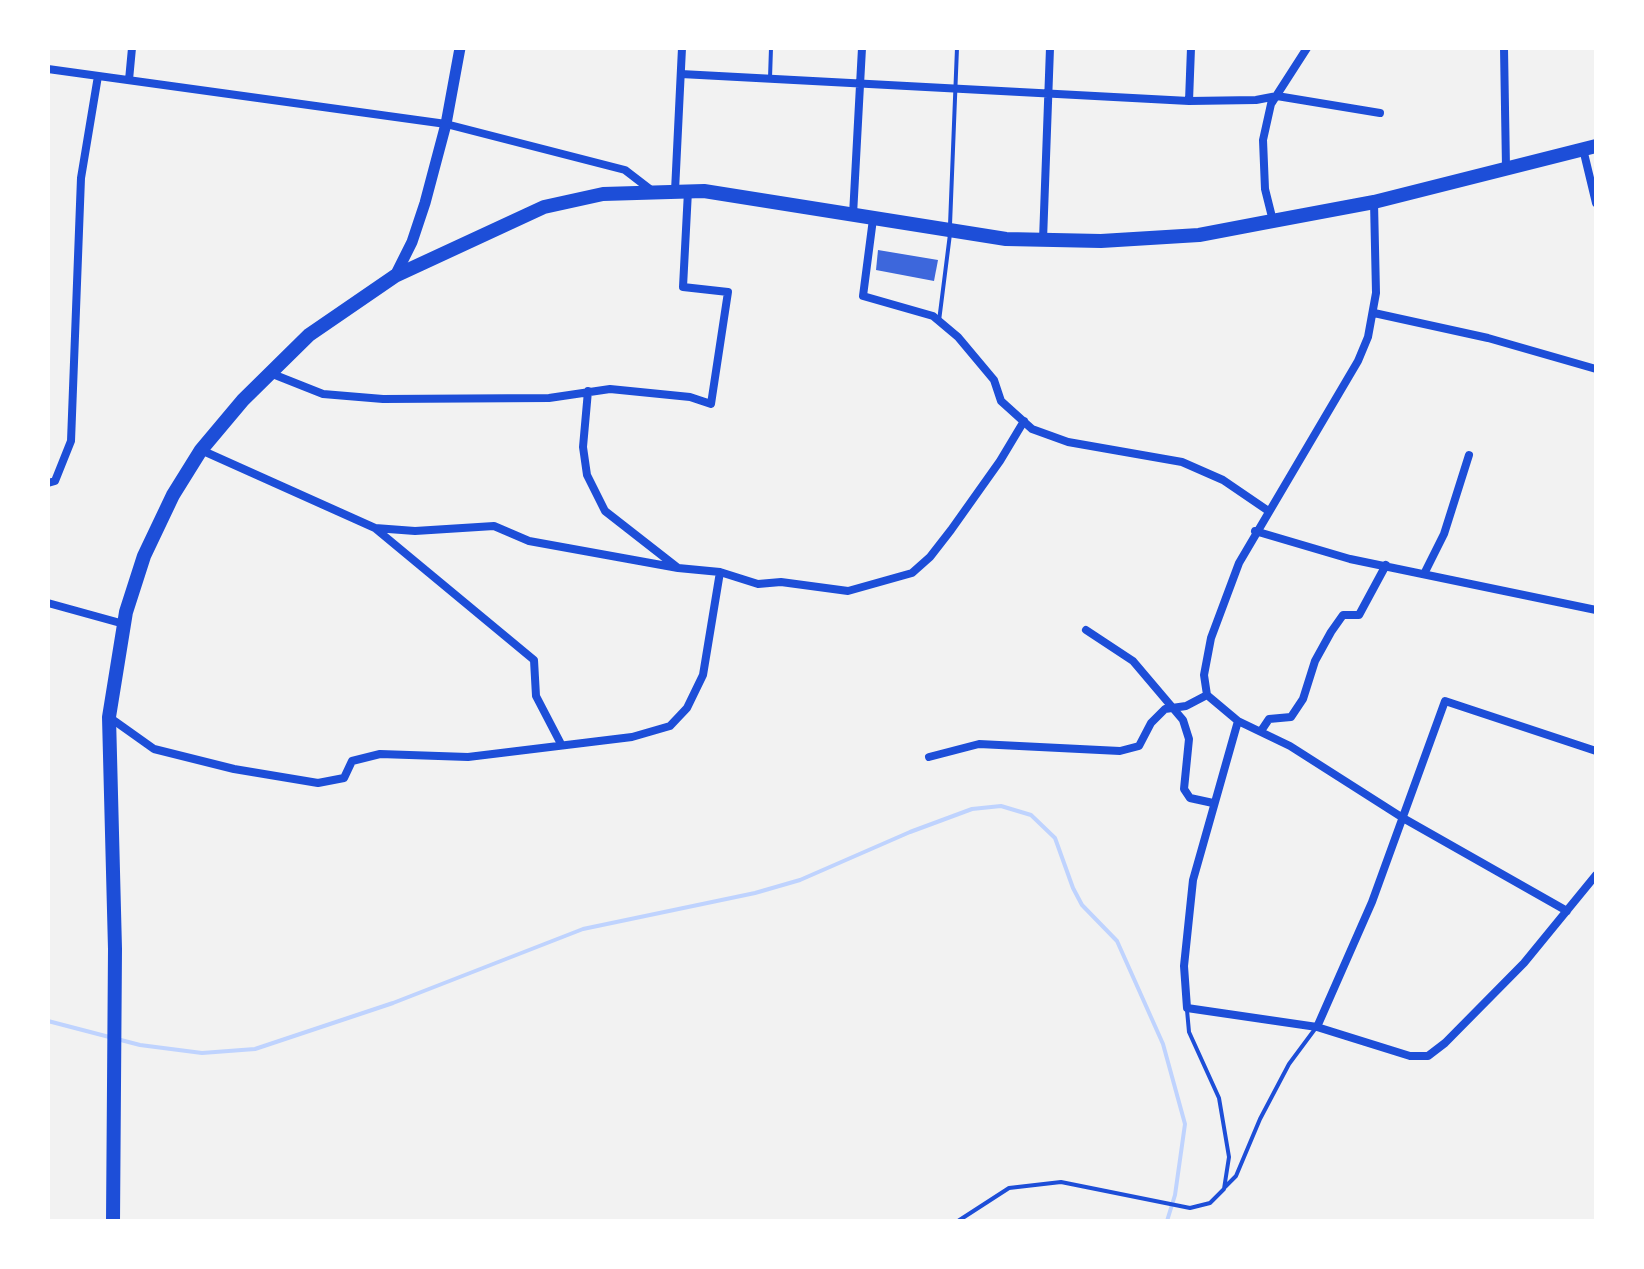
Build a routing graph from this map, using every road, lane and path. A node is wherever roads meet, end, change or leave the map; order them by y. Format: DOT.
graph roads {
  1 [pos="132,48"];
  2 [pos="460,48"];
  3 [pos="682,48"];
  4 [pos="771,48"];
  5 [pos="862,48"];
  6 [pos="957,48"];
  7 [pos="1050,48"];
  8 [pos="1191,48"];
  9 [pos="1307,48"];
  10 [pos="1504,48"];
  11 [pos="48,69"];
  12 [pos="681,74"];
  13 [pos="98,76"];
  14 [pos="129,80"];
  15 [pos="770,80"];
  16 [pos="861,85"];
  17 [pos="955,89"];
  18 [pos="1049,93"];
  19 [pos="1277,96"];
  20 [pos="1189,101"];
  21 [pos="1380,113"];
  22 [pos="446,124"];
  23 [pos="1590,148"];
  24 [pos="1506,168"];
  25 [pos="651,190"];
  26 [pos="682,191"];
  27 [pos="1374,202"];
  28 [pos="1596,203"];
  29 [pos="853,215"];
  30 [pos="873,219"];
  31 [pos="1273,221"];
  32 [pos="950,231"];
  33 [pos="1043,240"];
  34 [pos="395,276"];
  35 [pos="1374,313"];
  36 [pos="939,321"];
  37 [pos="1596,369"];
  38 [pos="270,373"];
  39 [pos="588,391"];
  40 [pos="1024,421"];
  41 [pos="201,450"];
  42 [pos="1469,455"];
  43 [pos="48,483"];
  44 [pos="1267,510"];
  45 [pos="375,528"];
  46 [pos="1255,531"];
  47 [pos="1386,565"];
  48 [pos="678,568"];
  49 [pos="720,572"];
  50 [pos="1425,572"];
  51 [pos="48,603"];
  52 [pos="1596,610"];
  53 [pos="124,624"];
  54 [pos="1086,630"];
  55 [pos="1207,695"];
  56 [pos="1172,708"];
  57 [pos="109,717"];
  58 [pos="1238,721"];
  59 [pos="1261,731"];
  60 [pos="561,744"];
  61 [pos="1596,751"];
  62 [pos="929,757"];
  63 [pos="1213,803"];
  64 [pos="1403,818"];
  65 [pos="1596,875"];
  66 [pos="1567,911"];
  67 [pos="1187,1008"];
  68 [pos="1317,1027"];
  69 [pos="1224,1189"];
  70 [pos="113,1221"];
  71 [pos="958,1221"];
  1 -- 14 [label="street"];
  2 -- 22 [label="street"];
  3 -- 12 [label="street"];
  4 -- 15 [label="lane"];
  5 -- 16 [label="street"];
  6 -- 17 [label="lane"];
  7 -- 18 [label="street"];
  8 -- 20 [label="street"];
  9 -- 19 [label="street"];
  10 -- 24 [label="street"];
  11 -- 13 [label="street"];
  12 -- 15 [label="street"];
  12 -- 26 [label="street"];
  13 -- 14 [label="street"];
  13 -- 43 [label="street"];
  14 -- 22 [label="street"];
  15 -- 16 [label="street"];
  16 -- 17 [label="street"];
  16 -- 29 [label="street"];
  17 -- 18 [label="street"];
  17 -- 32 [label="lane"];
  18 -- 20 [label="street"];
  18 -- 33 [label="street"];
  19 -- 20 [label="street"];
  19 -- 21 [label="street"];
  19 -- 31 [label="street"];
  22 -- 25 [label="street"];
  22 -- 34 [label="street"];
  23 -- 24 [label="main road"];
  23 -- 28 [label="street"];
  24 -- 27 [label="main road"];
  25 -- 26 [label="main road"];
  25 -- 34 [label="main road"];
  26 -- 29 [label="main road"];
  26 -- 39 [label="street"];
  27 -- 31 [label="main road"];
  27 -- 35 [label="street"];
  29 -- 30 [label="main road"];
  30 -- 32 [label="main road"];
  30 -- 36 [label="street"];
  31 -- 33 [label="main road"];
  32 -- 33 [label="main road"];
  32 -- 36 [label="lane"];
  34 -- 38 [label="main road"];
  35 -- 37 [label="street"];
  35 -- 44 [label="street"];
  36 -- 40 [label="street"];
  38 -- 39 [label="street"];
  38 -- 41 [label="main road"];
  39 -- 48 [label="street"];
  40 -- 44 [label="street"];
  40 -- 49 [label="street"];
  41 -- 45 [label="street"];
  41 -- 53 [label="main road"];
  42 -- 50 [label="street"];
  44 -- 46 [label="street"];
  45 -- 48 [label="street"];
  45 -- 60 [label="street"];
  46 -- 47 [label="street"];
  46 -- 55 [label="street"];
  47 -- 50 [label="street"];
  47 -- 59 [label="street"];
  48 -- 49 [label="street"];
  49 -- 60 [label="street"];
  50 -- 52 [label="street"];
  51 -- 53 [label="street"];
  53 -- 57 [label="main road"];
  54 -- 56 [label="street"];
  55 -- 56 [label="street"];
  55 -- 58 [label="street"];
  56 -- 62 [label="street"];
  56 -- 63 [label="street"];
  57 -- 60 [label="street"];
  57 -- 70 [label="main road"];
  58 -- 59 [label="street"];
  58 -- 63 [label="street"];
  59 -- 64 [label="street"];
  61 -- 64 [label="street"];
  63 -- 67 [label="street"];
  64 -- 66 [label="street"];
  64 -- 68 [label="street"];
  65 -- 66 [label="street"];
  66 -- 68 [label="street"];
  67 -- 68 [label="street"];
  67 -- 69 [label="lane"];
  68 -- 69 [label="lane"];
  69 -- 71 [label="lane"];
}
